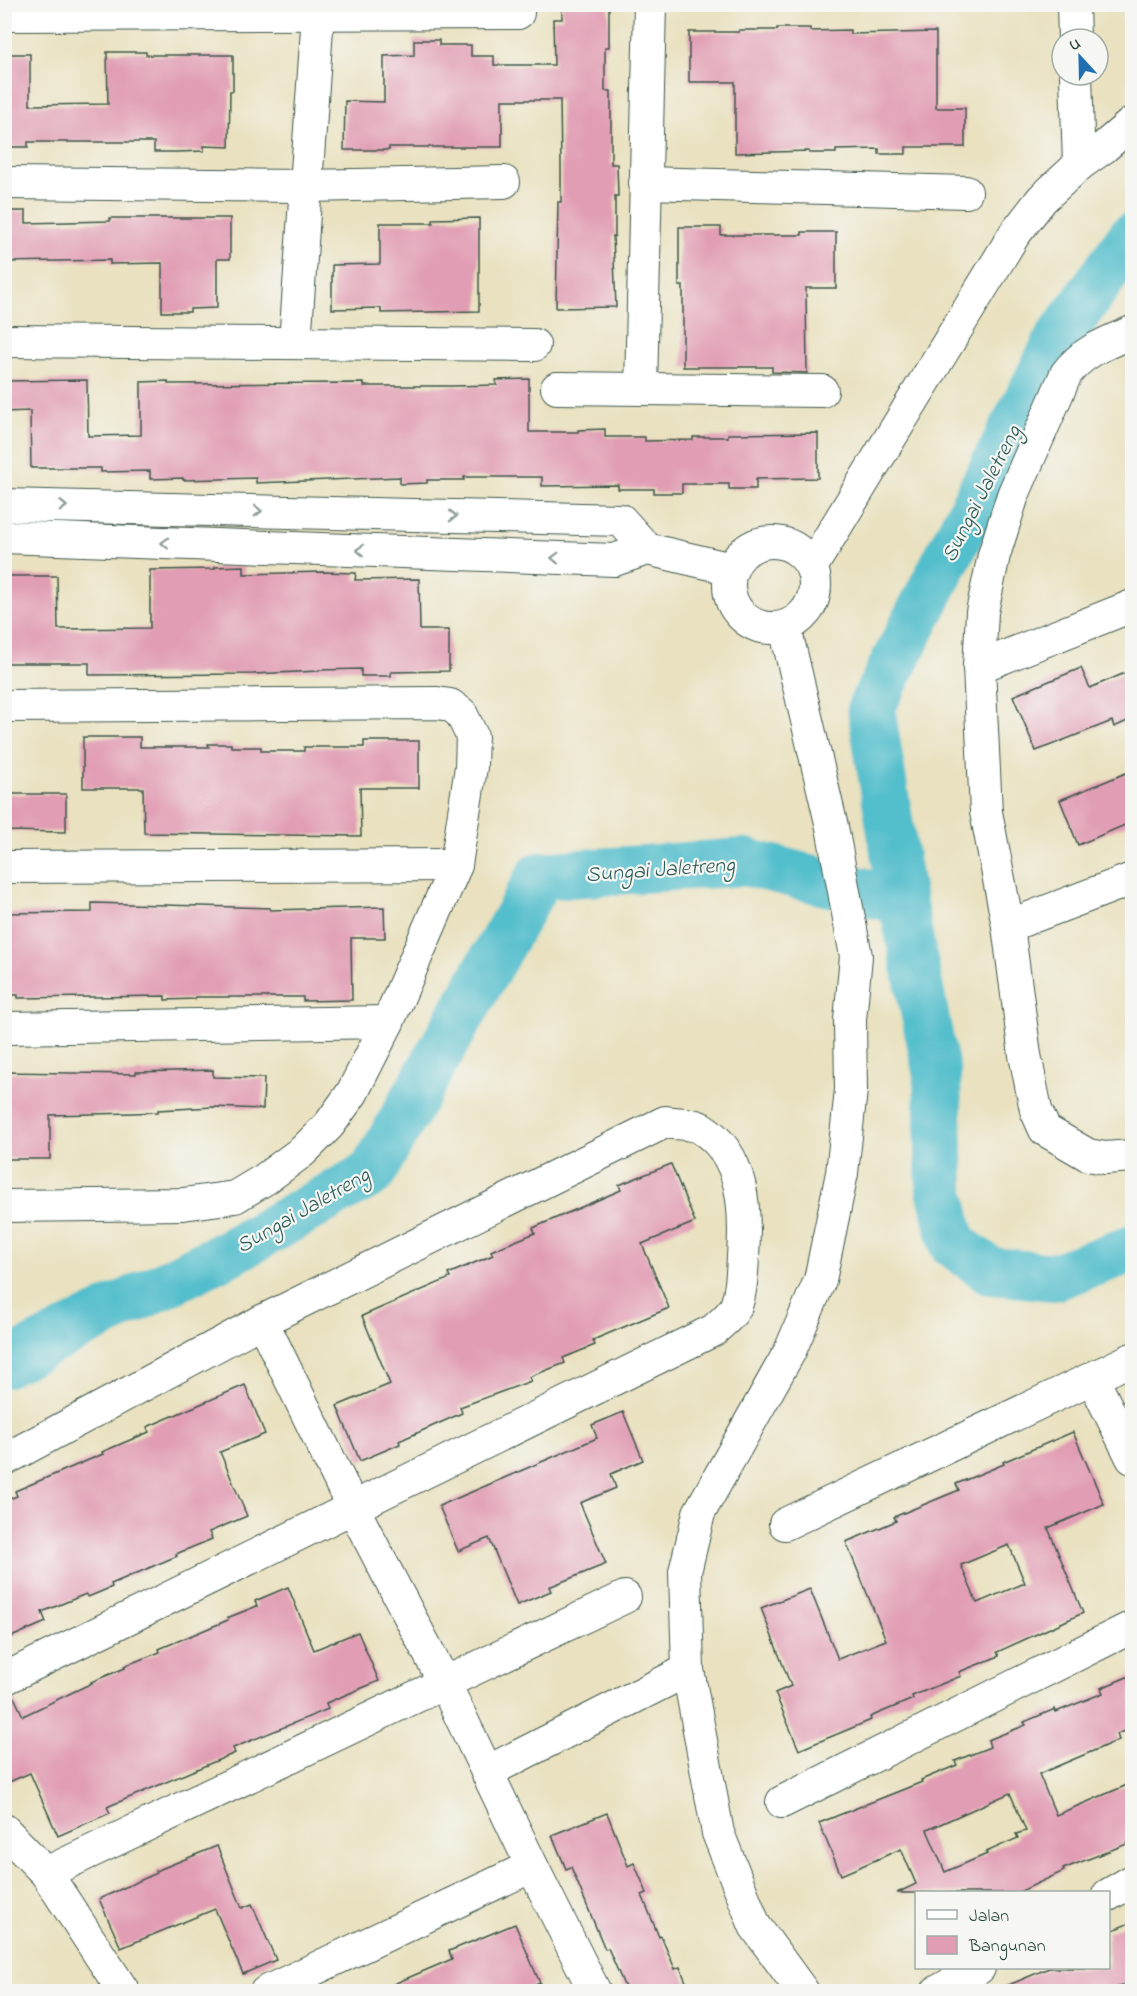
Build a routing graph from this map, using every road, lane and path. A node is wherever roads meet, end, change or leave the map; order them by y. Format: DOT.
graph roads {
  1 [pos="650,4"];
  2 [pos="1073,4"];
  3 [pos="456,9"];
  4 [pos="518,13"];
  5 [pos="318,14"];
  6 [pos="4,15"];
  7 [pos="1074,27"];
  8 [pos="1076,87"];
  9 [pos="1132,123"];
  10 [pos="1079,165"];
  11 [pos="504,182"];
  12 [pos="4,183"];
  13 [pos="645,183"];
  14 [pos="306,186"];
  15 [pos="966,192"];
  16 [pos="1132,332"];
  17 [pos="4,341"];
  18 [pos="295,343"];
  19 [pos="534,345"];
  20 [pos="557,388"];
  21 [pos="640,389"];
  22 [pos="822,391"];
  23 [pos="4,505"];
  24 [pos="4,537"];
  25 [pos="647,549"];
  26 [pos="812,566"];
  27 [pos="732,569"];
  28 [pos="1132,606"];
  29 [pos="786,627"];
  30 [pos="979,667"];
  31 [pos="4,706"];
  32 [pos="456,865"];
  33 [pos="4,867"];
  34 [pos="1132,879"];
  35 [pos="1008,926"];
  36 [pos="388,1022"];
  37 [pos="4,1028"];
  38 [pos="1132,1156"];
  39 [pos="4,1206"];
  40 [pos="262,1320"];
  41 [pos="1132,1359"];
  42 [pos="1093,1379"];
  43 [pos="1132,1458"];
  44 [pos="4,1460"];
  45 [pos="353,1508"];
  46 [pos="785,1524"];
  47 [pos="625,1597"];
  48 [pos="1132,1627"];
  49 [pos="688,1670"];
  50 [pos="4,1679"];
  51 [pos="444,1682"];
  52 [pos="487,1772"];
  53 [pos="783,1802"];
  54 [pos="4,1830"];
  55 [pos="532,1866"];
  56 [pos="46,1873"];
  57 [pos="1132,1881"];
  58 [pos="1110,1893"];
  59 [pos="978,1969"];
  60 [pos="124,1992"];
  61 [pos="266,1992"];
  62 [pos="595,1992"];
  63 [pos="803,1992"];
  64 [pos="937,1992"];
  1 -- 13 [label="street"];
  2 -- 7 [label="street"];
  3 -- 4 [label="street"];
  3 -- 5 [label="street"];
  5 -- 6 [label="street"];
  5 -- 14 [label="street"];
  8 -- 10 [label="street"];
  9 -- 10 [label="street"];
  10 -- 26 [label="street"];
  11 -- 14 [label="street"];
  12 -- 14 [label="street"];
  13 -- 15 [label="street"];
  13 -- 21 [label="street"];
  14 -- 18 [label="street"];
  16 -- 30 [label="street"];
  17 -- 18 [label="street"];
  18 -- 19 [label="street"];
  20 -- 21 [label="street"];
  21 -- 22 [label="street"];
  23 -- 25 [label="street, one-way"];
  25 -- 24 [label="street, one-way"];
  25 -- 27 [label="street"];
  26 -- 27 [label="street"];
  26 -- 29 [label="street"];
  27 -- 29 [label="street"];
  28 -- 30 [label="street"];
  29 -- 49 [label="street"];
  30 -- 35 [label="street"];
  31 -- 32 [label="street"];
  32 -- 33 [label="street"];
  32 -- 36 [label="street"];
  34 -- 35 [label="street"];
  35 -- 38 [label="street"];
  36 -- 37 [label="street"];
  36 -- 39 [label="street"];
  40 -- 44 [label="street"];
  40 -- 45 [label="street"];
  40 -- 45 [label="street"];
  41 -- 42 [label="street"];
  42 -- 43 [label="street"];
  42 -- 46 [label="street"];
  45 -- 50 [label="street"];
  45 -- 51 [label="street"];
  47 -- 51 [label="street"];
  48 -- 53 [label="street"];
  49 -- 52 [label="street"];
  49 -- 63 [label="street"];
  51 -- 52 [label="street"];
  51 -- 56 [label="street"];
  52 -- 55 [label="street"];
  54 -- 56 [label="street"];
  55 -- 61 [label="street"];
  55 -- 62 [label="street"];
  56 -- 60 [label="street"];
  57 -- 58 [label="street"];
  59 -- 64 [label="street"];
}
